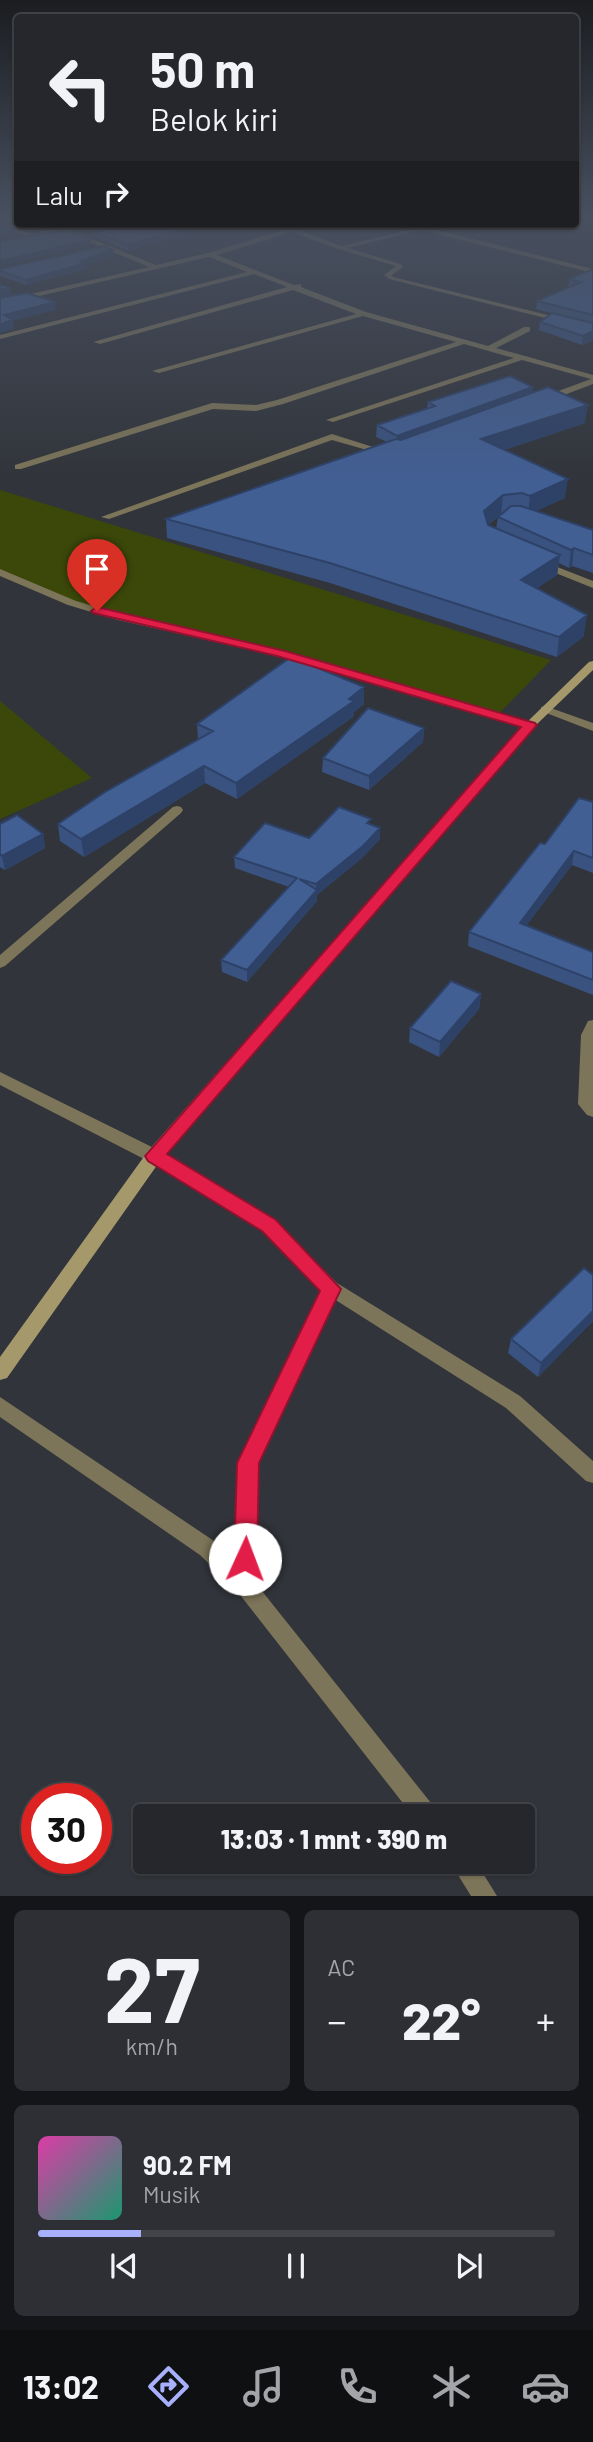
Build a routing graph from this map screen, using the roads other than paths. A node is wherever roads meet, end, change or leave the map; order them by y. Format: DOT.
graph roads {
  1 [pos="127,304"];
  2 [pos="232,304"];
  3 [pos="342,304"];
  4 [pos="491,304"];
  5 [pos="363,313"];
  6 [pos="593,328"];
  7 [pos="527,329"];
  8 [pos="0,337"];
  9 [pos="97,342"];
  10 [pos="463,342"];
  11 [pos="488,349"];
  12 [pos="520,359"];
  13 [pos="156,371"];
  14 [pos="593,379"];
  15 [pos="529,405"];
  16 [pos="330,420"];
  17 [pos="396,454"];
  18 [pos="18,467"];
  19 [pos="106,517"];
  20 [pos="531,559"];
  21 [pos="0,572"];
  22 [pos="593,585"];
  23 [pos="593,664"];
  24 [pos="545,709"];
  25 [pos="530,725"];
  26 [pos="593,727"];
  27 [pos="177,810"];
  28 [pos="0,963"];
  29 [pos="593,1025"];
  30 [pos="0,1078"];
  31 [pos="593,1111"];
  32 [pos="154,1156"];
  33 [pos="331,1289"];
  34 [pos="0,1372"];
  35 [pos="0,1406"];
  36 [pos="593,1474"];
  37 [pos="244,1584"];
  38 [pos="418,1804"];
  39 [pos="470,1874"];
  40 [pos="485,1896"];
  1 -- 8 [label="street"];
  2 -- 9 [label="street"];
  3 -- 5 [label="street"];
  4 -- 6 [label="street"];
  5 -- 10 [label="street"];
  5 -- 13 [label="street"];
  7 -- 11 [label="street"];
  10 -- 11 [label="street"];
  10 -- 18 [label="street"];
  11 -- 12 [label="street"];
  12 -- 14 [label="street"];
  12 -- 16 [label="street"];
  14 -- 15 [label="street"];
  17 -- 19 [label="street"];
  20 -- 22 [label="street"];
  21 -- 25 [label="street"];
  23 -- 24 [label="main road"];
  24 -- 25 [label="main road"];
  24 -- 26 [label="street"];
  25 -- 32 [label="main road"];
  27 -- 28 [label="street"];
  29 -- 31 [label="street"];
  30 -- 32 [label="street"];
  32 -- 33 [label="street"];
  32 -- 34 [label="main road"];
  33 -- 36 [label="street"];
  33 -- 37 [label="street"];
  35 -- 37 [label="street"];
  37 -- 38 [label="street"];
  39 -- 40 [label="street"];
}
